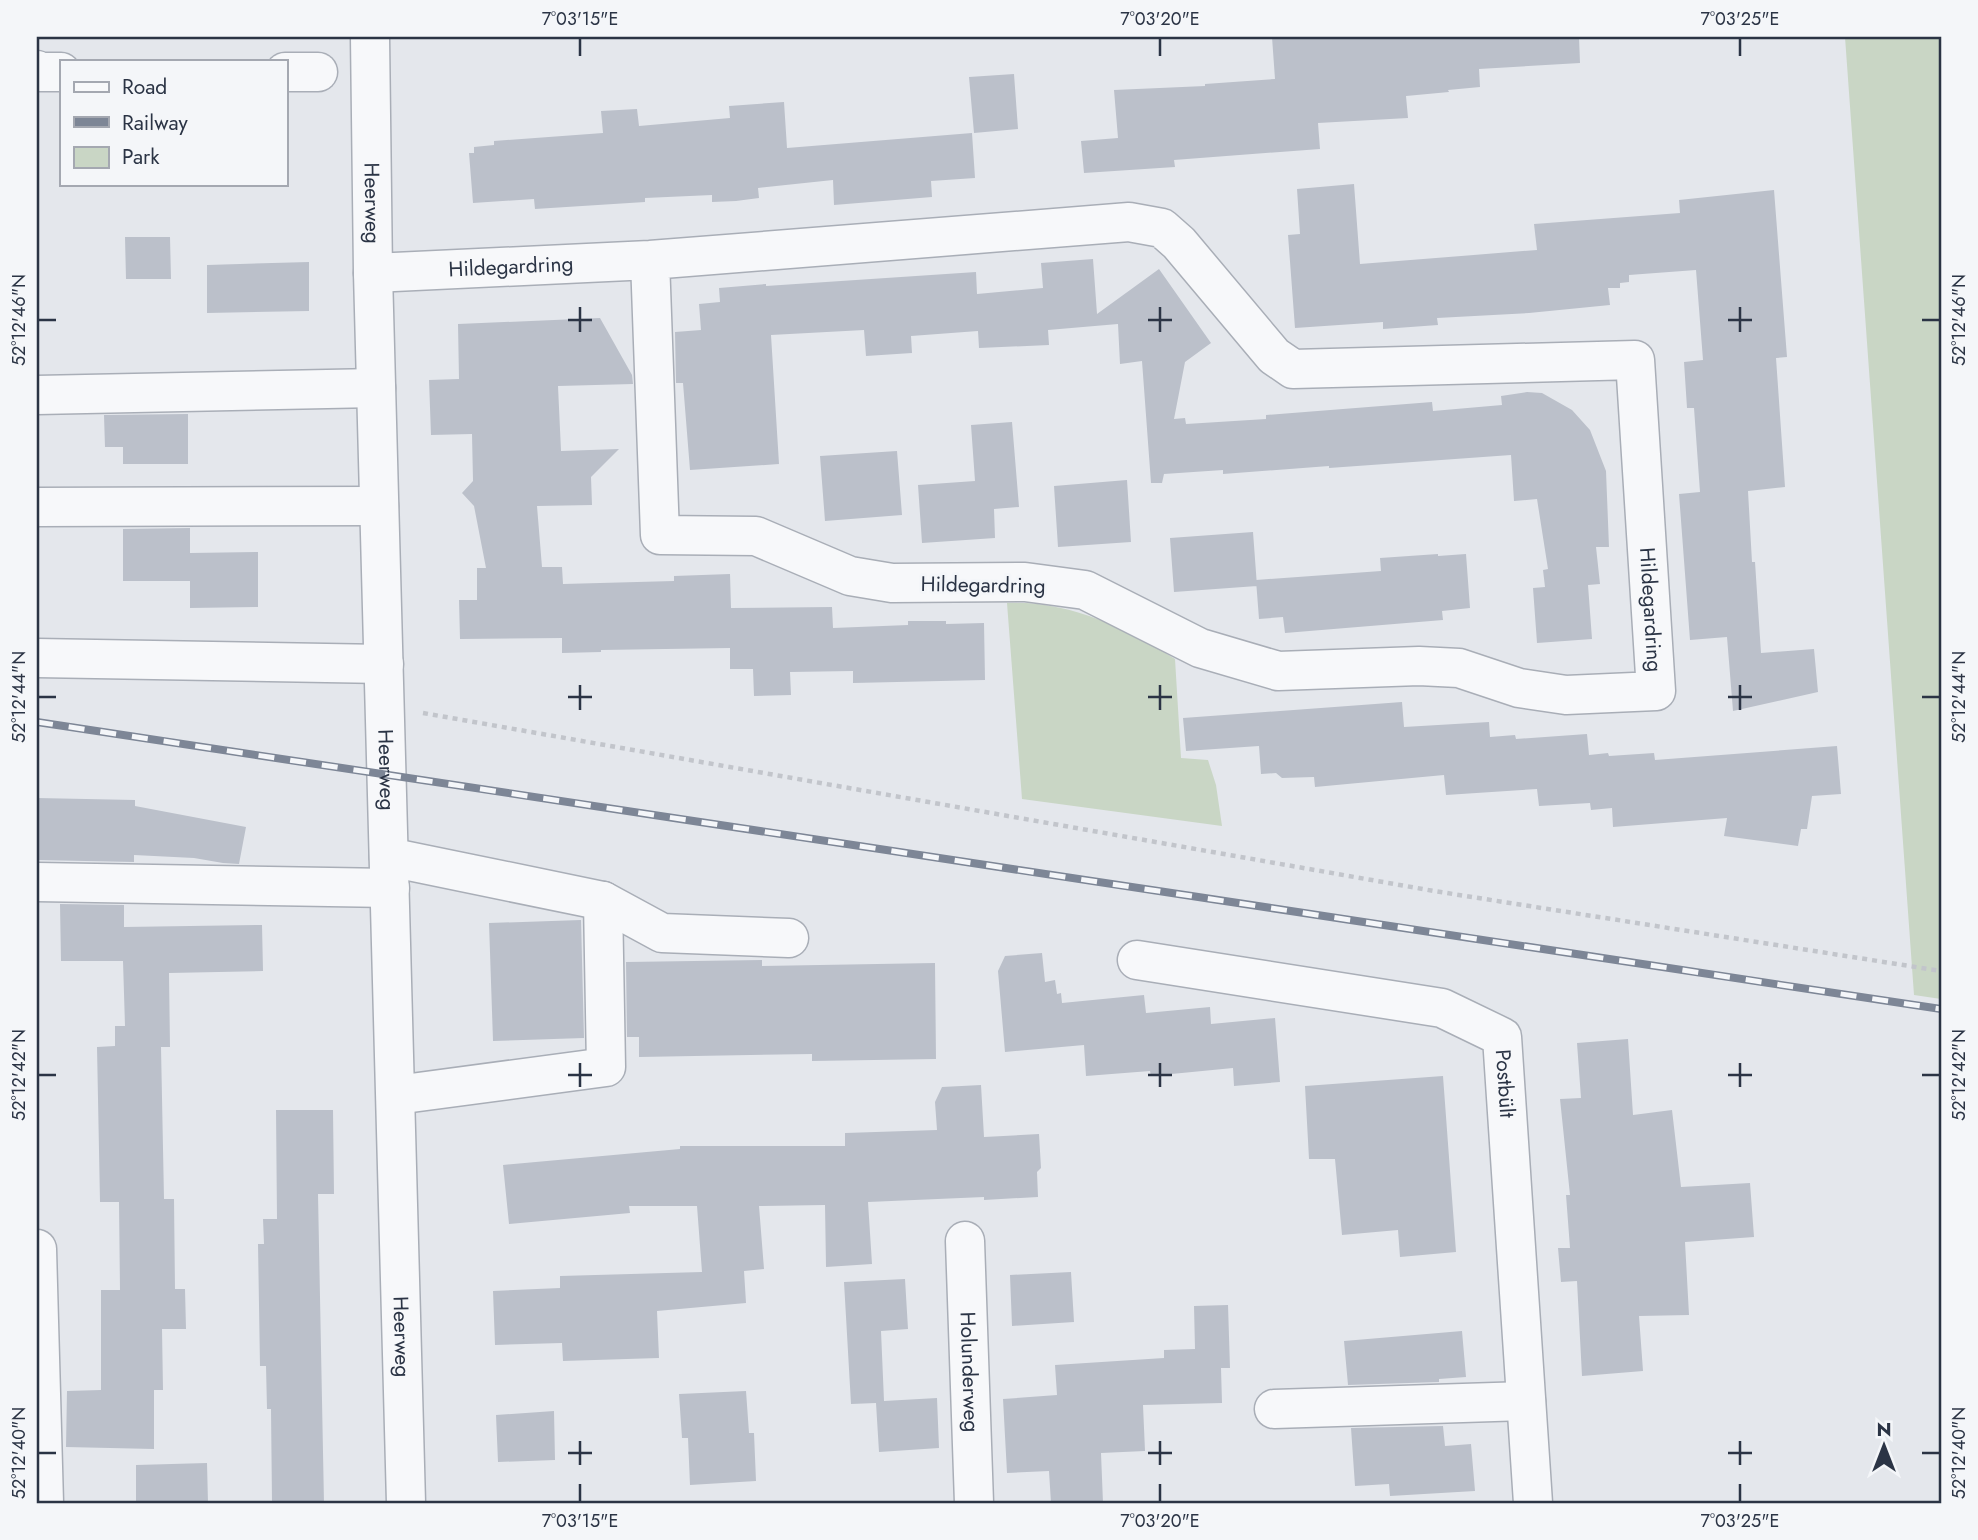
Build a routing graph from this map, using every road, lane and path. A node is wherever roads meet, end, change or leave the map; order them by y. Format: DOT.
graph roads {
  1 [pos="370,37"];
  2 [pos="37,70"];
  3 [pos="60,72"];
  4 [pos="650,260"];
  5 [pos="373,273"];
  6 [pos="376,388"];
  7 [pos="37,396"];
  8 [pos="379,506"];
  9 [pos="37,507"];
  10 [pos="37,658"];
  11 [pos="384,664"];
  12 [pos="385,706"];
  13 [pos="389,872"];
  14 [pos="37,882"];
  15 [pos="603,901"];
  16 [pos="789,937"];
  17 [pos="1137,960"];
  18 [pos="1941,971"];
  19 [pos="396,1095"];
  20 [pos="965,1241"];
  21 [pos="37,1249"];
  22 [pos="1526,1401"];
  23 [pos="1274,1409"];
  24 [pos="44,1503"];
  25 [pos="406,1503"];
  26 [pos="974,1503"];
  27 [pos="1532,1503"];
  1 -- 5 [label="street, Heerweg"];
  2 -- 3 [label="street"];
  4 -- 4 [label="street, Hildegardring"];
  4 -- 5 [label="street, Hildegardring"];
  5 -- 6 [label="street, Heerweg"];
  6 -- 7 [label="street"];
  6 -- 8 [label="street, Heerweg"];
  8 -- 9 [label="street"];
  8 -- 11 [label="street, Heerweg"];
  10 -- 11 [label="street"];
  11 -- 12 [label="street, Heerweg"];
  12 -- 13 [label="street, Heerweg"];
  12 -- 18 [label="path"];
  13 -- 14 [label="street"];
  13 -- 15 [label="street"];
  13 -- 19 [label="street, Heerweg"];
  15 -- 16 [label="street"];
  15 -- 19 [label="street"];
  17 -- 22 [label="street, Postbült"];
  19 -- 25 [label="street, Heerweg"];
  20 -- 26 [label="street, Holunderweg"];
  21 -- 24 [label="street"];
  22 -- 23 [label="street"];
  22 -- 27 [label="street, Postbült"];
}
